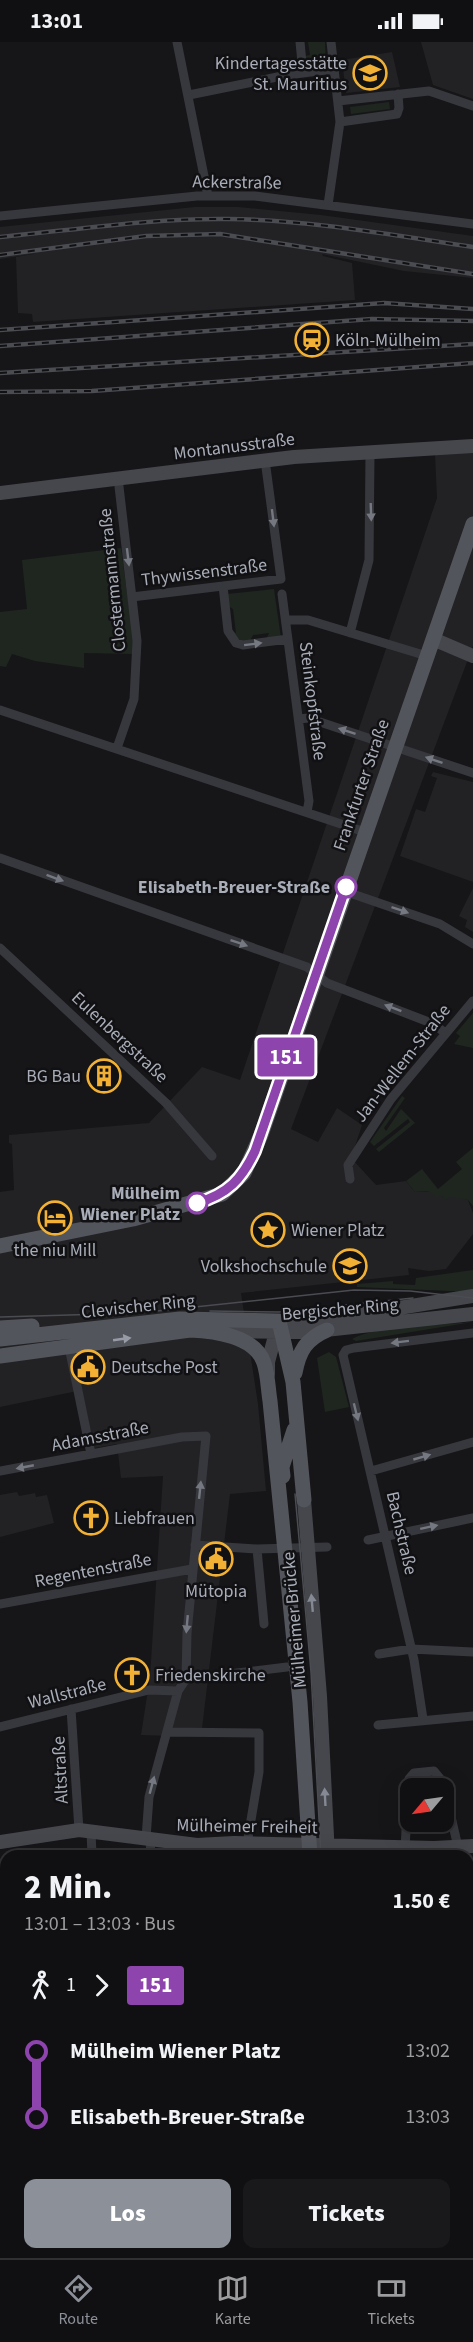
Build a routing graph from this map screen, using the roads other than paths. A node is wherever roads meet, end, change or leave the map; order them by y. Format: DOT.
graph roads {
  1 [pos="177,42"];
  2 [pos="300,42"];
  3 [pos="331,42"];
  4 [pos="334,69"];
  5 [pos="303,73"];
  6 [pos="398,94"];
  7 [pos="189,95"];
  8 [pos="338,101"];
  9 [pos="473,106"];
  10 [pos="340,122"];
  11 [pos="208,196"];
  12 [pos="328,205"];
  13 [pos="0,216"];
  14 [pos="473,224"];
  15 [pos="473,446"];
  16 [pos="370,454"];
  17 [pos="265,460"];
  18 [pos="118,478"];
  19 [pos="0,493"];
  20 [pos="473,524"];
  21 [pos="469,550"];
  22 [pos="223,586"];
  23 [pos="282,594"];
  24 [pos="132,597"];
  25 [pos="286,620"];
  26 [pos="350,633"];
  27 [pos="288,639"];
  28 [pos="433,639"];
  29 [pos="427,656"];
  30 [pos="473,656"];
  31 [pos="0,710"];
  32 [pos="299,719"];
  33 [pos="395,747"];
  34 [pos="117,748"];
  35 [pos="473,773"];
  36 [pos="307,812"];
  37 [pos="365,831"];
  38 [pos="0,858"];
  39 [pos="344,891"];
  40 [pos="473,944"];
  41 [pos="0,948"];
  42 [pos="315,975"];
  43 [pos="473,1000"];
  44 [pos="445,1033"];
  45 [pos="212,1156"];
  46 [pos="350,1179"];
  47 [pos="0,1246"];
  48 [pos="473,1296"];
  49 [pos="473,1314"];
  50 [pos="119,1326"];
  51 [pos="0,1328"];
  52 [pos="279,1329"];
  53 [pos="327,1330"];
  54 [pos="211,1331"];
  55 [pos="473,1333"];
  56 [pos="0,1339"];
  57 [pos="69,1347"];
  58 [pos="0,1356"];
  59 [pos="293,1386"];
  60 [pos="270,1401"];
  61 [pos="296,1422"];
  62 [pos="473,1442"];
  63 [pos="92,1454"];
  64 [pos="371,1471"];
  65 [pos="0,1472"];
  66 [pos="304,1500"];
  67 [pos="473,1518"];
  68 [pos="385,1537"];
  69 [pos="368,1540"];
  70 [pos="195,1545"];
  71 [pos="327,1547"];
  72 [pos="257,1549"];
  73 [pos="192,1569"];
  74 [pos="0,1604"];
  75 [pos="264,1624"];
  76 [pos="411,1649"];
  77 [pos="473,1652"];
  78 [pos="379,1654"];
  79 [pos="287,1667"];
  80 [pos="186,1679"];
  81 [pos="178,1691"];
  82 [pos="71,1709"];
  83 [pos="473,1716"];
  84 [pos="419,1721"];
  85 [pos="378,1725"];
  86 [pos="0,1727"];
  87 [pos="167,1732"];
  88 [pos="85,1830"];
  89 [pos="148,1839"];
  90 [pos="0,1842"];
  91 [pos="247,1844"];
  92 [pos="473,1846"];
  93 [pos="458,1847"];
  94 [pos="405,1848"];
  95 [pos="90,1850"];
  96 [pos="150,1850"];
  97 [pos="198,1850"];
  98 [pos="311,1850"];
  99 [pos="311,1850"];
  100 [pos="328,1850"];
  1 -- 7 [label="street"];
  2 -- 5 [label="street"];
  3 -- 4 [label="street"];
  4 -- 5 [label="street"];
  4 -- 8 [label="street"];
  5 -- 7 [label="street"];
  6 -- 8 [label="street"];
  6 -- 9 [label="street"];
  6 -- 10 [label="street"];
  7 -- 11 [label="street"];
  8 -- 10 [label="street"];
  10 -- 12 [label="street"];
  11 -- 12 [label="street, Ackerstraße"];
  11 -- 13 [label="street, Ackerstraße"];
  12 -- 14 [label="street, Ackerstraße"];
  15 -- 16 [label="street, Montanusstraße"];
  16 -- 17 [label="street, Montanusstraße"];
  16 -- 26 [label="street, one-way"];
  17 -- 18 [label="street, Montanusstraße"];
  17 -- 22 [label="street, Thywissenstraße, one-way"];
  18 -- 19 [label="street, Montanusstraße"];
  18 -- 24 [label="street, Clostermannstraße, one-way"];
  20 -- 21 [label="main road, Frankfurter Straße"];
  21 -- 28 [label="main road, Frankfurter Straße"];
  22 -- 24 [label="street, Thywissenstraße"];
  22 -- 27 [label="street, one-way"];
  23 -- 25 [label="street, Steinkopfstraße"];
  24 -- 34 [label="street, Clostermannstraße"];
  25 -- 26 [label="street"];
  25 -- 27 [label="street, Steinkopfstraße"];
  26 -- 29 [label="street"];
  27 -- 32 [label="street, Steinkopfstraße"];
  28 -- 29 [label="main road, Frankfurter Straße"];
  28 -- 30 [label="street"];
  29 -- 33 [label="main road, Frankfurter Straße"];
  31 -- 34 [label="street"];
  33 -- 32 [label="street, one-way"];
  32 -- 36 [label="street, Steinkopfstraße"];
  35 -- 33 [label="street, one-way"];
  33 -- 37 [label="main road, Frankfurter Straße"];
  34 -- 36 [label="street"];
  36 -- 37 [label="street"];
  37 -- 39 [label="main road, Frankfurter Straße"];
  38 -- 42 [label="street, one-way"];
  39 -- 40 [label="street, one-way"];
  39 -- 42 [label="main road, Frankfurter Straße"];
  41 -- 45 [label="street, Eulenbergstraße"];
  44 -- 42 [label="street, one-way"];
  42 -- 47 [label="main road, Frankfurter Straße"];
  43 -- 44 [label="street, Jan-Wellem-Straße"];
  44 -- 46 [label="street, Jan-Wellem-Straße"];
  48 -- 52 [label="street, Bergischer Ring"];
  49 -- 53 [label="street, Bergischer Ring"];
  50 -- 51 [label="main road"];
  50 -- 52 [label="main road, Clevischer Ring"];
  50 -- 56 [label="main road, Clevischer Ring"];
  52 -- 53 [label="street, Bergischer Ring"];
  52 -- 54 [label="street, Bergischer Ring"];
  52 -- 59 [label="main road"];
  52 -- 60 [label="street"];
  53 -- 59 [label="main road"];
  57 -- 54 [label="main road, Clevischer Ring, one-way"];
  54 -- 60 [label="main road, Clevischer Ring"];
  55 -- 64 [label="street, Bachstraße, one-way"];
  57 -- 58 [label="main road, Clevischer Ring"];
  57 -- 63 [label="street"];
  59 -- 60 [label="main road"];
  59 -- 61 [label="main road, Mülheimer Brücke"];
  60 -- 98 [label="main road, Mülheimer Brücke"];
  61 -- 66 [label="main road, Mülheimer Brücke"];
  61 -- 99 [label="main road, Mülheimer Brücke"];
  64 -- 62 [label="street, one-way"];
  63 -- 65 [label="street, Adamsstraße, one-way"];
  70 -- 63 [label="street, Adamsstraße, one-way"];
  64 -- 68 [label="street, Bachstraße"];
  100 -- 66 [label="street, Mülheimer Brücke, one-way"];
  68 -- 67 [label="street, one-way"];
  68 -- 69 [label="street"];
  68 -- 76 [label="street, Bachstraße"];
  70 -- 72 [label="street"];
  70 -- 73 [label="street"];
  71 -- 72 [label="street"];
  72 -- 75 [label="street"];
  73 -- 74 [label="street, Regentenstraße"];
  73 -- 80 [label="street, one-way"];
  76 -- 77 [label="street"];
  76 -- 78 [label="street"];
  76 -- 84 [label="street, Bachstraße"];
  79 -- 80 [label="street"];
  80 -- 81 [label="street"];
  81 -- 82 [label="street, Wallstraße"];
  81 -- 87 [label="street"];
  82 -- 86 [label="street, Wallstraße"];
  82 -- 88 [label="street, Altstraße"];
  83 -- 84 [label="street"];
  84 -- 85 [label="street"];
  89 -- 87 [label="street, one-way"];
  87 -- 91 [label="street"];
  88 -- 89 [label="street, Mülheimer Freiheit"];
  88 -- 90 [label="street, Mülheimer Freiheit"];
  88 -- 95 [label="street, Altstraße"];
  89 -- 96 [label="street"];
  89 -- 97 [label="street, Mülheimer Freiheit"];
  91 -- 94 [label="street, Mülheimer Freiheit"];
  91 -- 97 [label="street, Mülheimer Freiheit"];
  92 -- 93 [label="street, Mülheimer Freiheit"];
  93 -- 94 [label="street, Mülheimer Freiheit"];
  93 -- 94 [label="street"];
}
